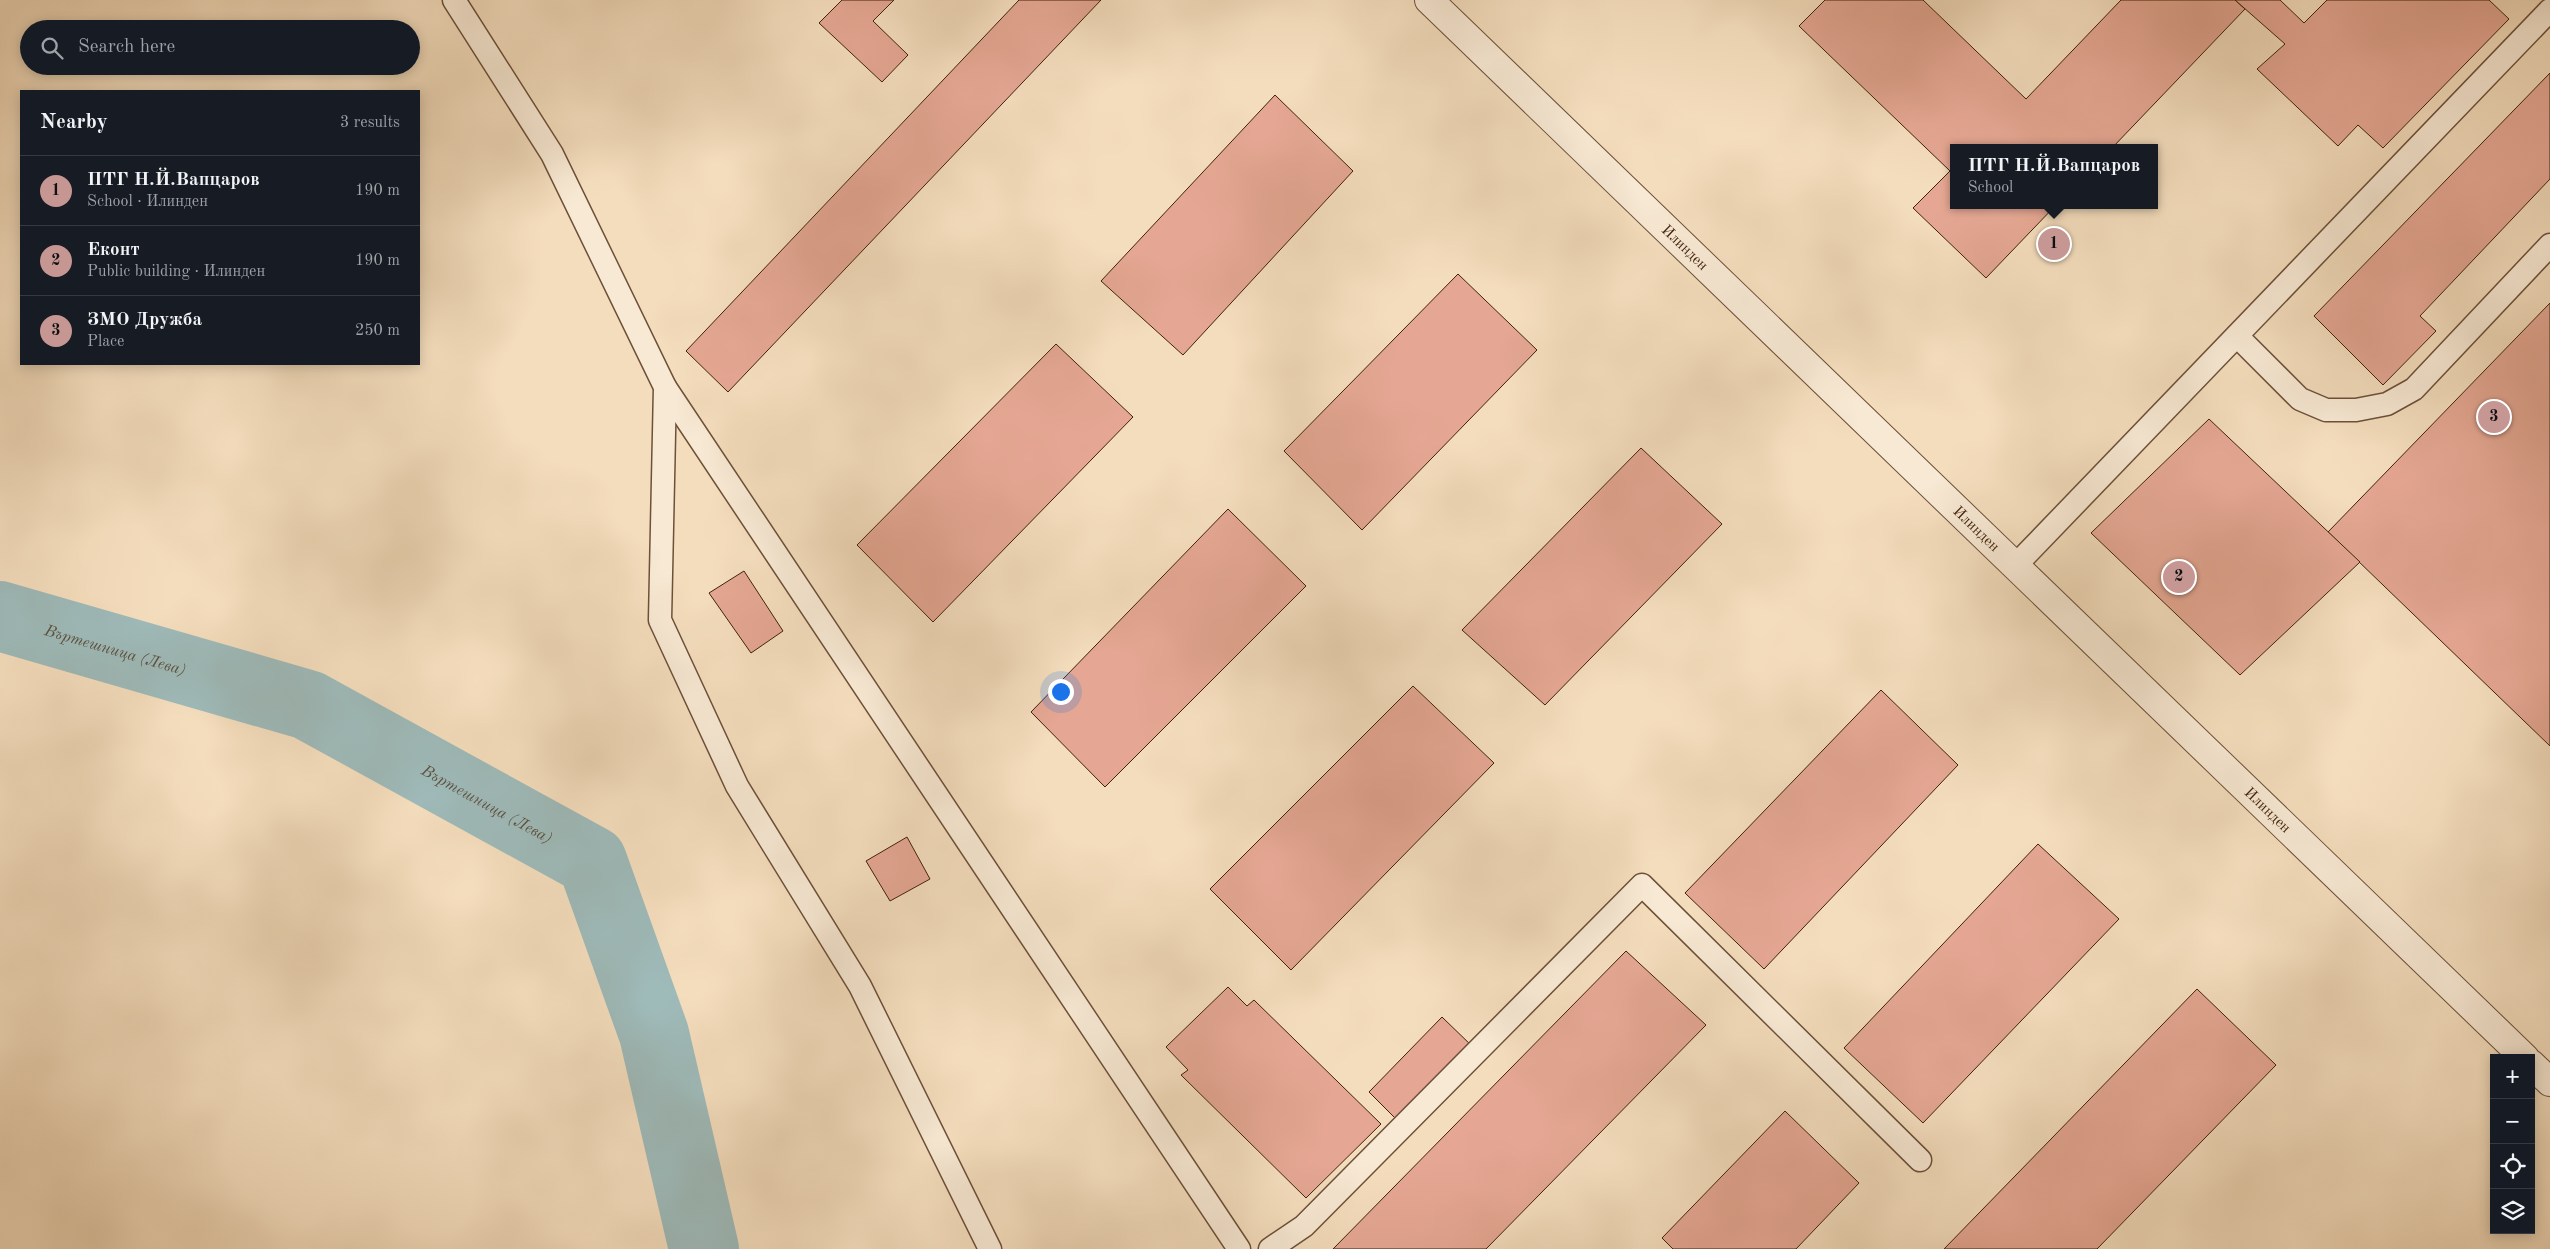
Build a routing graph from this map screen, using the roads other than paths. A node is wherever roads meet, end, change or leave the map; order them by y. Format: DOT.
graph roads {
  1 [pos="454,0"];
  2 [pos="1429,0"];
  3 [pos="2550,10"];
  4 [pos="2550,245"];
  5 [pos="2237,336"];
  6 [pos="665,387"];
  7 [pos="2015,566"];
  8 [pos="2521,1054"];
  9 [pos="2535,1068"];
  10 [pos="2550,1082"];
  11 [pos="1920,1160"];
  12 [pos="990,1249"];
  13 [pos="1239,1249"];
  14 [pos="1270,1249"];
  1 -- 6 [label="lane"];
  2 -- 7 [label="street, Илинден"];
  3 -- 5 [label="lane"];
  4 -- 5 [label="lane"];
  5 -- 7 [label="lane"];
  6 -- 12 [label="lane"];
  6 -- 13 [label="lane"];
  7 -- 8 [label="street, Илинден"];
  9 -- 10 [label="street"];
  11 -- 14 [label="lane"];
}
